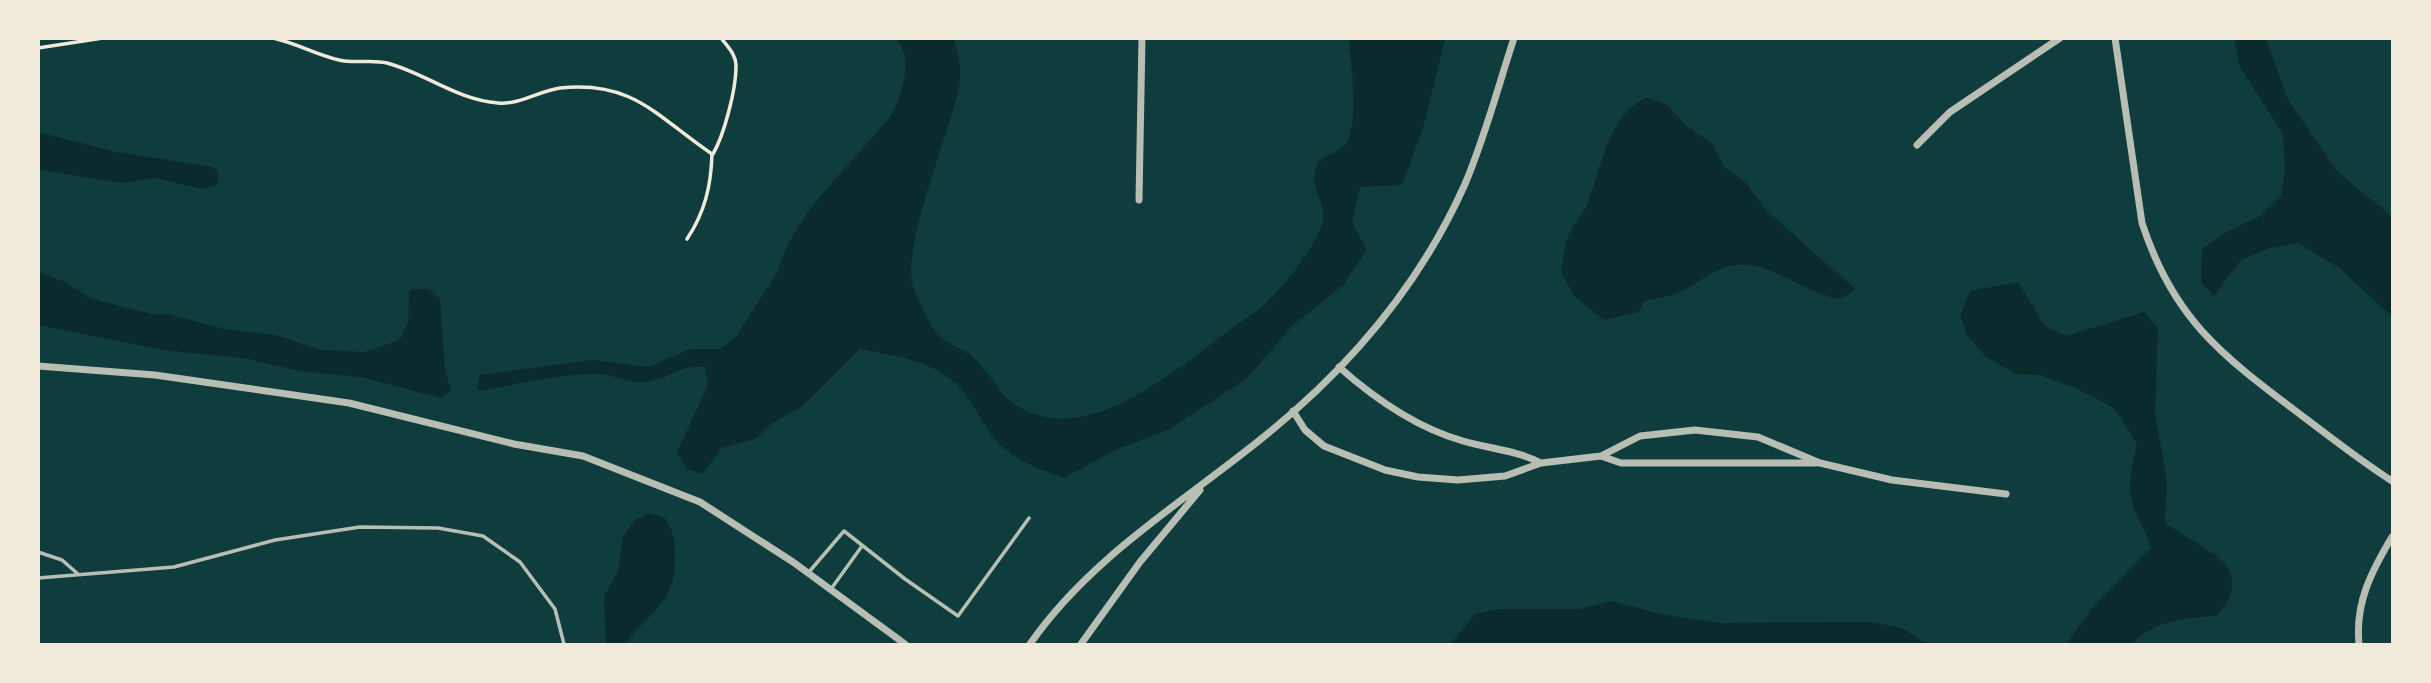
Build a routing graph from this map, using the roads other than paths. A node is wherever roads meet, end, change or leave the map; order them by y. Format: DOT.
graph roads {
  1 [pos="1142,38"];
  2 [pos="1514,38"];
  3 [pos="2060,38"];
  4 [pos="2115,38"];
  5 [pos="1917,145"];
  6 [pos="1139,200"];
  7 [pos="38,366"];
  8 [pos="1339,367"];
  9 [pos="1293,411"];
  10 [pos="1601,456"];
  11 [pos="1541,463"];
  12 [pos="1820,463"];
  13 [pos="1209,480"];
  14 [pos="2392,481"];
  15 [pos="2006,494"];
  16 [pos="1029,518"];
  17 [pos="2392,537"];
  18 [pos="862,546"];
  19 [pos="38,552"];
  20 [pos="808,573"];
  21 [pos="79,575"];
  22 [pos="38,578"];
  23 [pos="830,590"];
  24 [pos="564,645"];
  25 [pos="905,645"];
  26 [pos="1030,645"];
  27 [pos="1081,645"];
  28 [pos="2359,645"];
  1 -- 6 [label="street"];
  2 -- 8 [label="street"];
  3 -- 5 [label="street"];
  4 -- 14 [label="street"];
  7 -- 20 [label="street"];
  8 -- 9 [label="street"];
  8 -- 11 [label="street"];
  9 -- 11 [label="street"];
  9 -- 13 [label="street"];
  10 -- 11 [label="street"];
  10 -- 12 [label="street"];
  10 -- 12 [label="street"];
  12 -- 15 [label="street"];
  13 -- 26 [label="street"];
  13 -- 27 [label="street"];
  16 -- 18 [label="lane"];
  17 -- 28 [label="street"];
  18 -- 20 [label="lane"];
  18 -- 23 [label="lane"];
  19 -- 21 [label="lane"];
  20 -- 23 [label="street"];
  21 -- 22 [label="lane"];
  21 -- 24 [label="lane"];
  23 -- 25 [label="street"];
}
